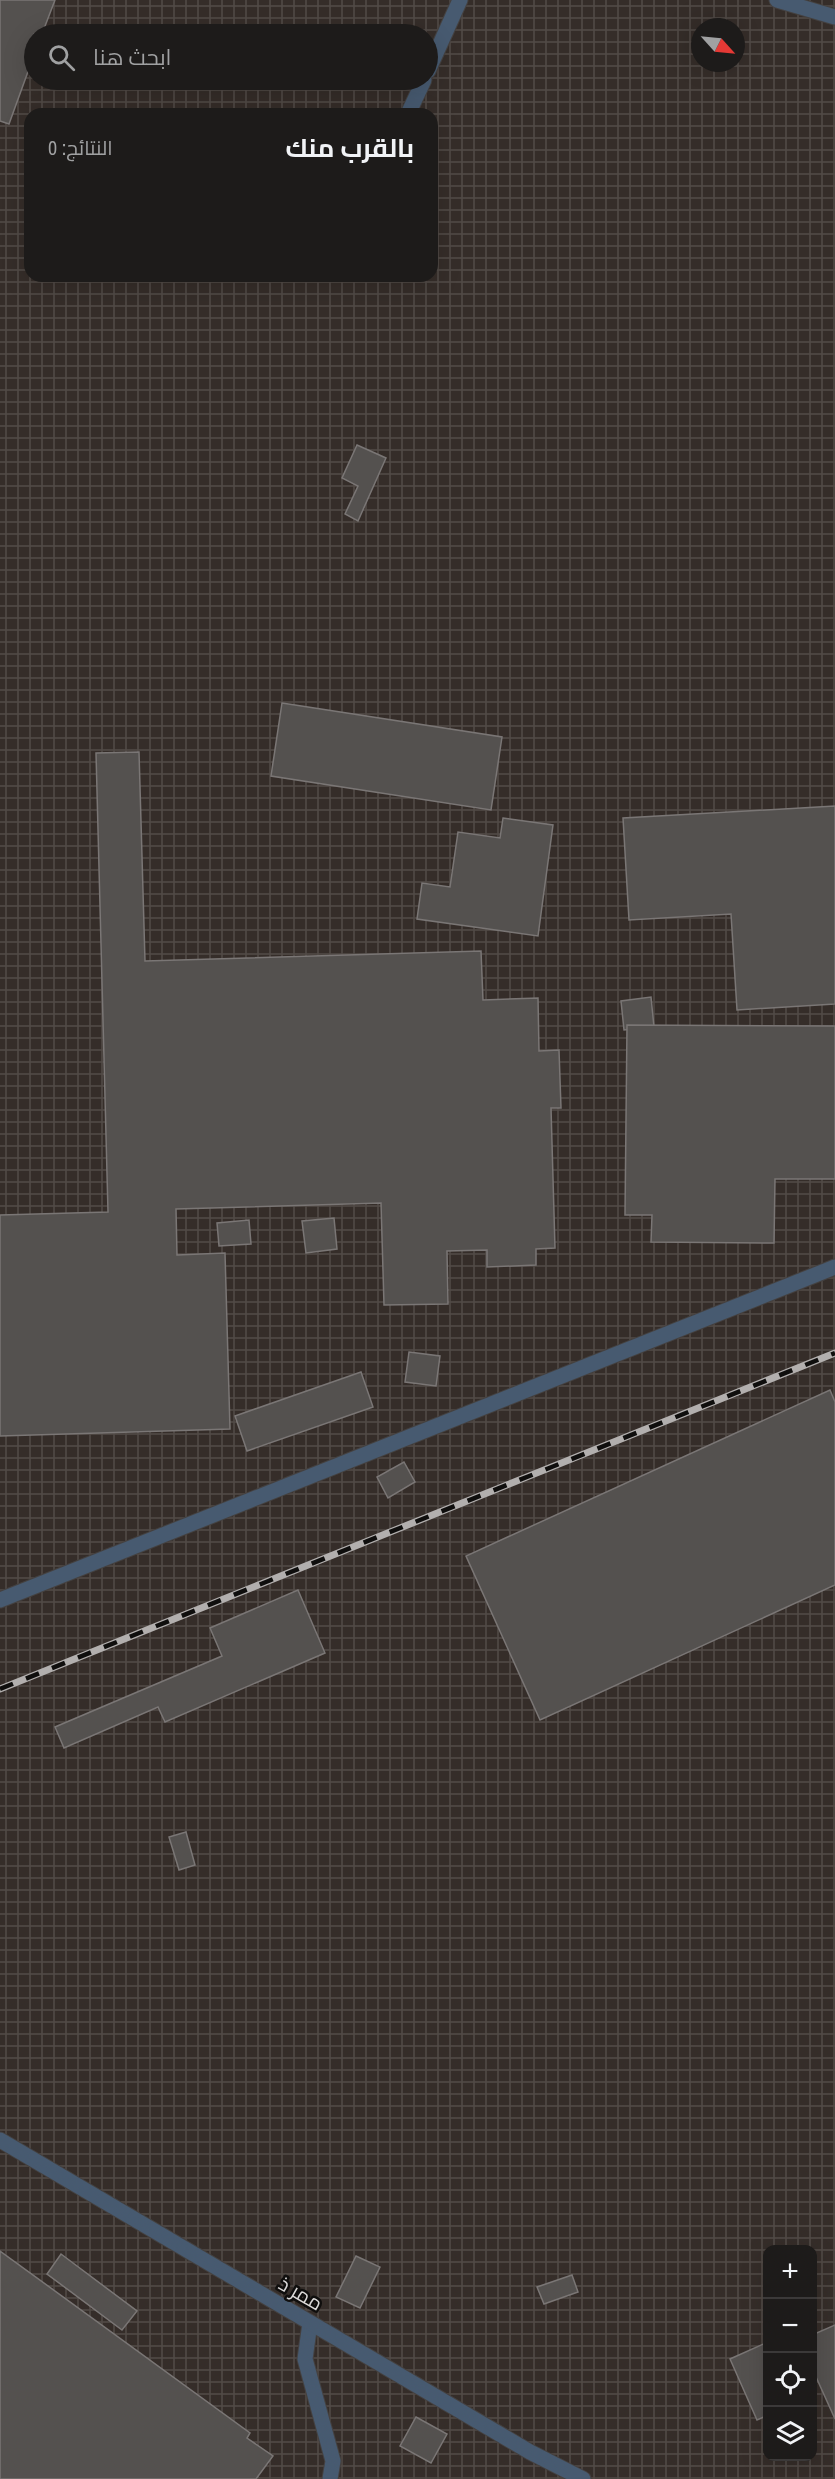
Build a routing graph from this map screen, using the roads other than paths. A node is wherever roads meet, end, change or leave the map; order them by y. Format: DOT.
graph roads {
  1 [pos="460,0"];
  2 [pos="777,0"];
  3 [pos="835,17"];
  4 [pos="438,49"];
  5 [pos="419,90"];
  6 [pos="411,108"];
  7 [pos="835,1267"];
  8 [pos="0,1600"];
  9 [pos="0,2140"];
  10 [pos="310,2323"];
  11 [pos="330,2479"];
  12 [pos="583,2479"];
  1 -- 4 [label="street"];
  2 -- 3 [label="street"];
  5 -- 6 [label="street"];
  7 -- 8 [label="street"];
  9 -- 10 [label="street, ممر ذ"];
  10 -- 11 [label="street"];
  10 -- 12 [label="street, ممر ذ"];
}
